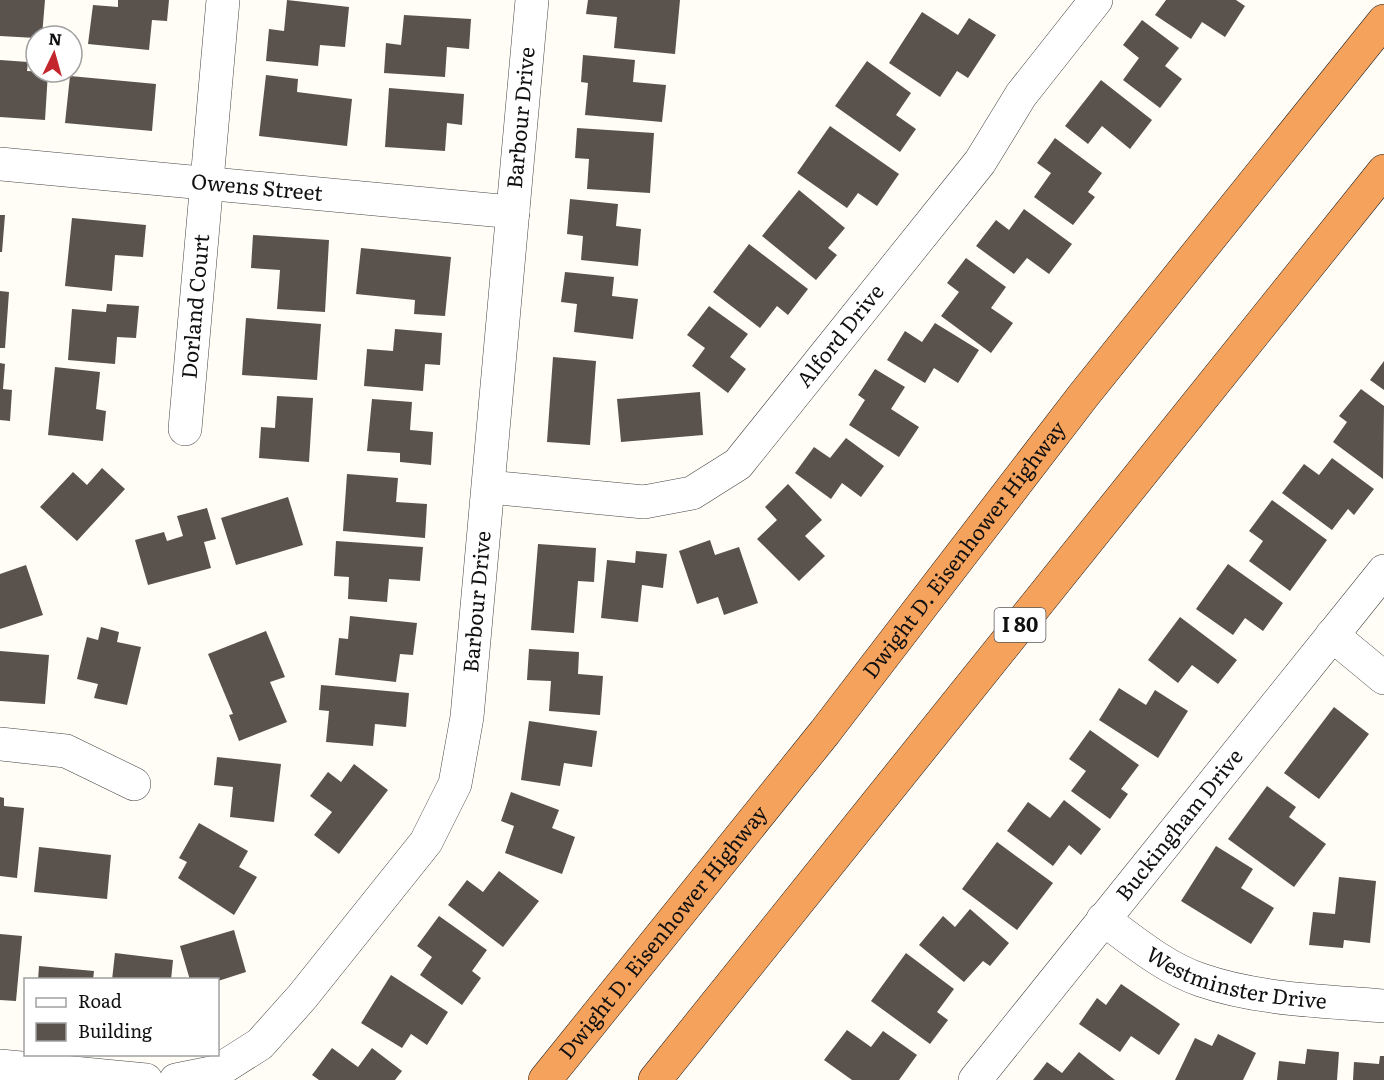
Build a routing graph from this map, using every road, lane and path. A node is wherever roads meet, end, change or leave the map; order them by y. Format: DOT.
graph roads {
  1 [pos="223,0"];
  2 [pos="532,0"];
  3 [pos="1096,0"];
  4 [pos="1384,21"];
  5 [pos="0,164"];
  6 [pos="1384,171"];
  7 [pos="206,184"];
  8 [pos="513,212"];
  9 [pos="184,429"];
  10 [pos="489,487"];
  11 [pos="1384,571"];
  12 [pos="1332,635"];
  13 [pos="1384,678"];
  14 [pos="0,744"];
  15 [pos="134,784"];
  16 [pos="1103,918"];
  17 [pos="1384,1006"];
  18 [pos="0,1066"];
  19 [pos="128,1079"];
  20 [pos="176,1080"];
  21 [pos="545,1080"];
  22 [pos="655,1080"];
  23 [pos="975,1080"];
  1 -- 7 [label="street, Dorland Court"];
  2 -- 8 [label="street, Barbour Drive"];
  3 -- 10 [label="street, Alford Drive"];
  4 -- 21 [label="highway, Dwight D. Eisenhower Highway"];
  5 -- 7 [label="street, Owens Street"];
  6 -- 22 [label="highway, I 80"];
  7 -- 8 [label="street, Owens Street"];
  7 -- 9 [label="street, Dorland Court"];
  8 -- 10 [label="street, Barbour Drive"];
  10 -- 20 [label="street, Barbour Drive"];
  11 -- 12 [label="street, Buckingham Drive"];
  12 -- 13 [label="street"];
  12 -- 16 [label="street, Buckingham Drive"];
  14 -- 15 [label="street"];
  16 -- 17 [label="street, Westminster Drive"];
  16 -- 23 [label="street, Buckingham Drive"];
  18 -- 19 [label="street"];
}
